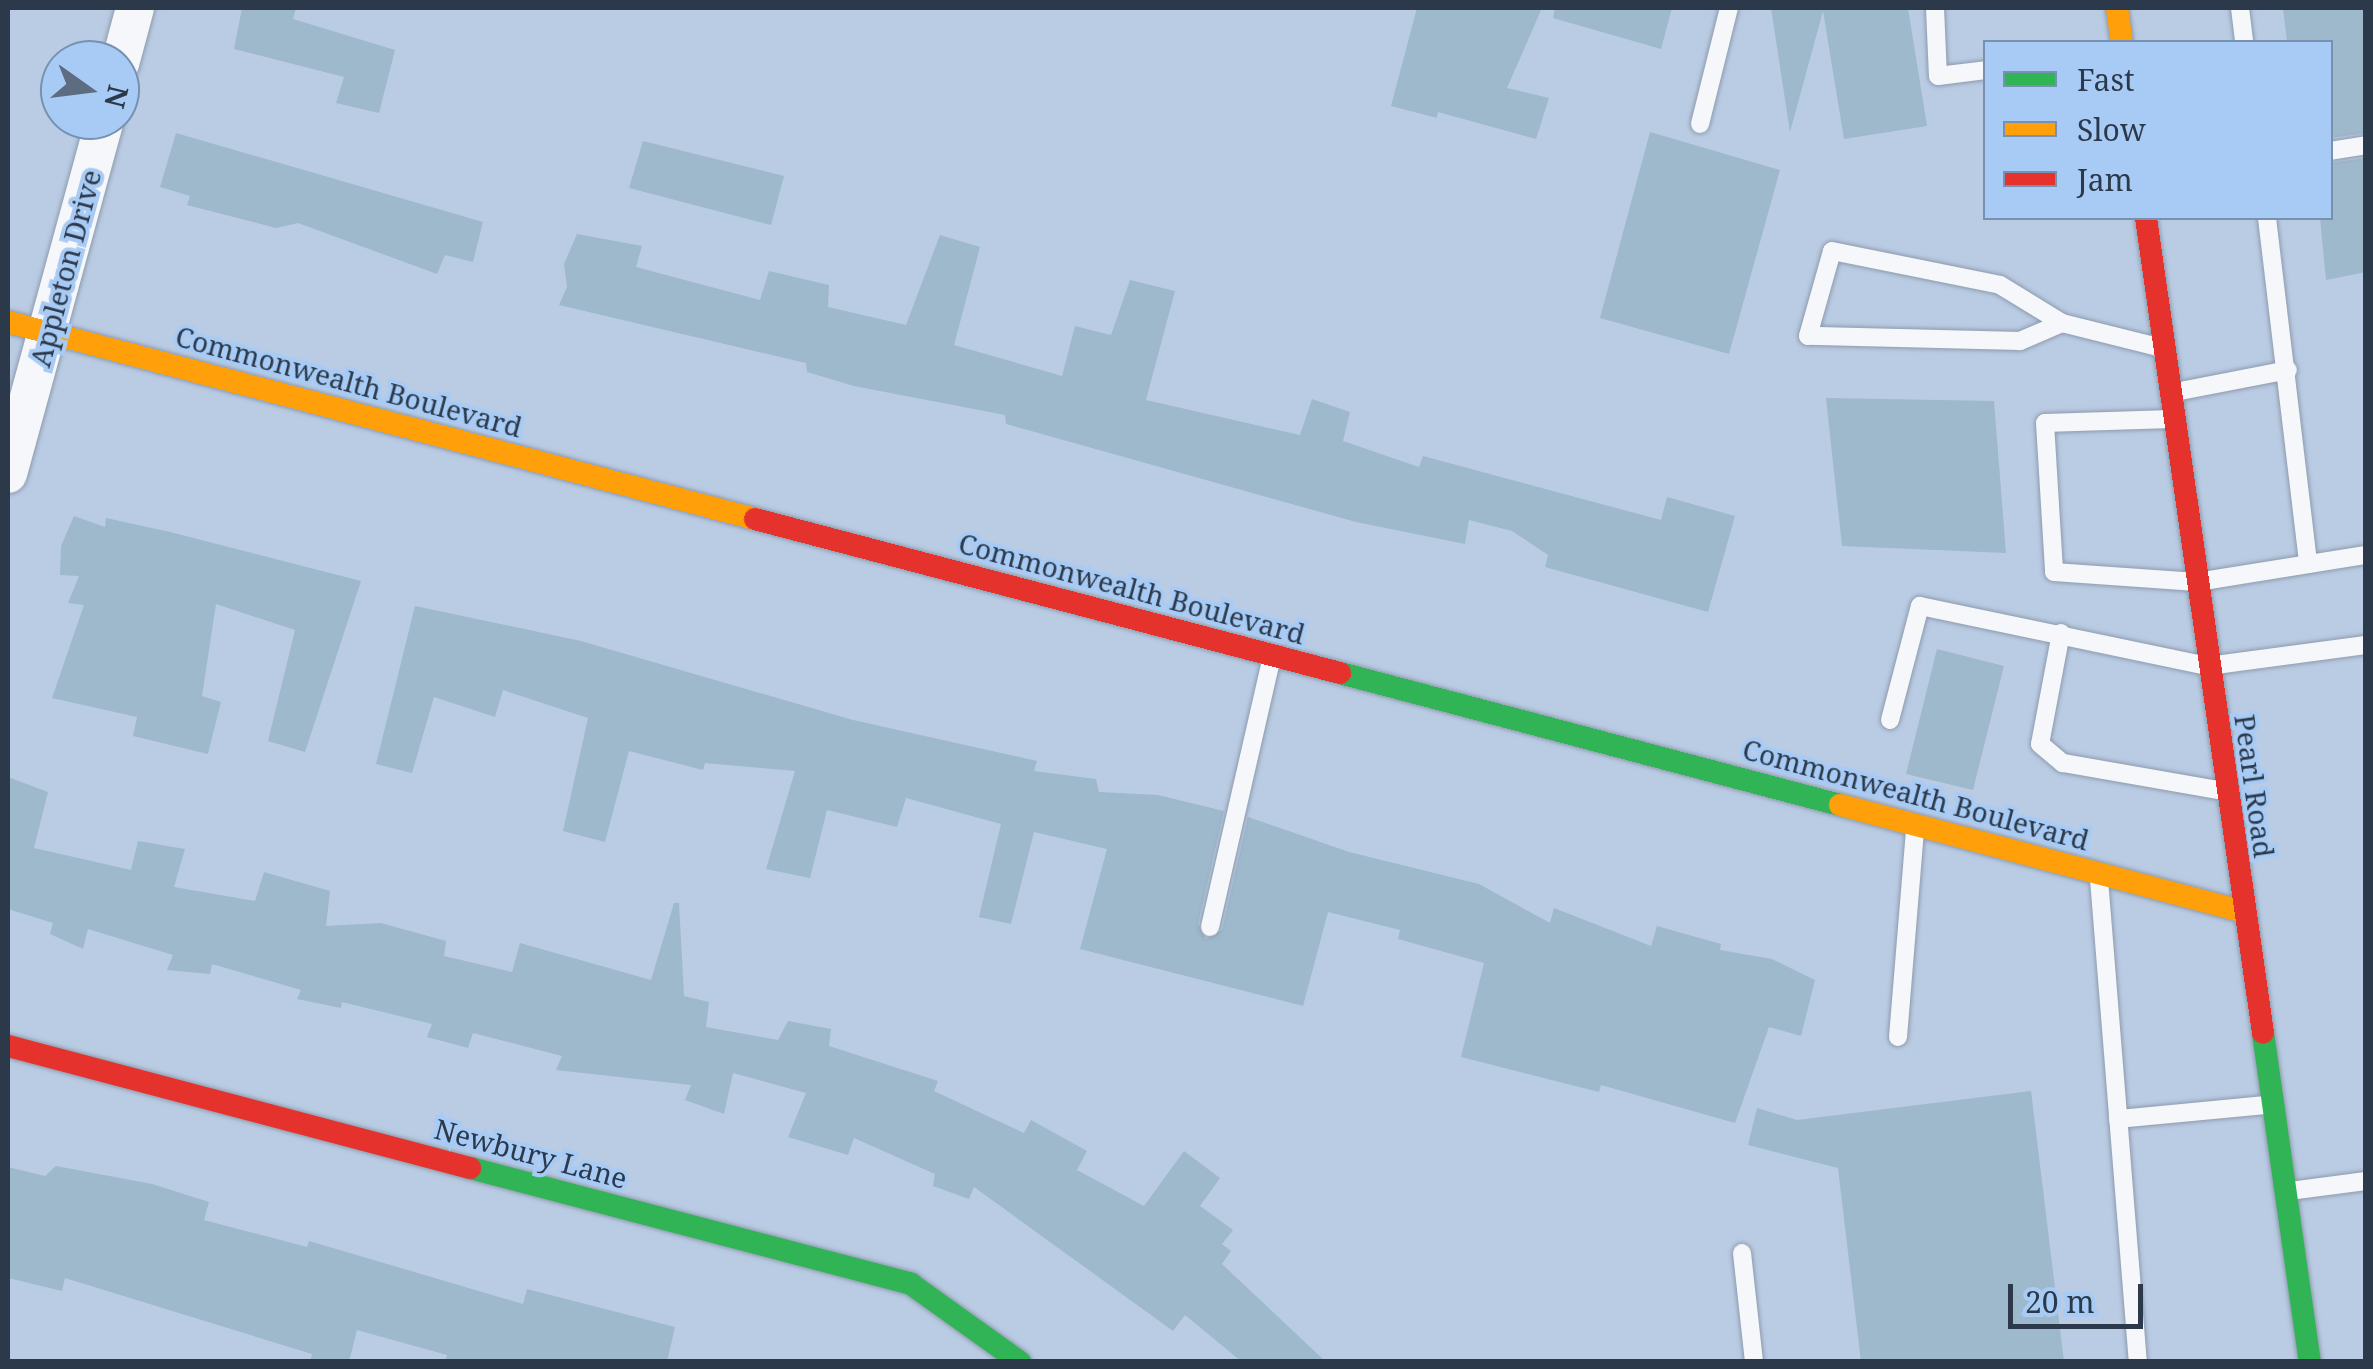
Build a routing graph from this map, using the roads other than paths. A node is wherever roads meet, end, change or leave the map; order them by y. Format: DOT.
graph roads {
  1 [pos="135,8"];
  2 [pos="1729,8"];
  3 [pos="1935,8"];
  4 [pos="2117,8"];
  5 [pos="2240,8"];
  6 [pos="126,40"];
  7 [pos="2122,40"];
  8 [pos="2244,40"];
  9 [pos="1983,70"];
  10 [pos="1700,124"];
  11 [pos="100,140"];
  12 [pos="2366,145"];
  13 [pos="2333,150"];
  14 [pos="2146,220"];
  15 [pos="2267,220"];
  16 [pos="8,322"];
  17 [pos="2062,323"];
  18 [pos="48,333"];
  19 [pos="2164,348"];
  20 [pos="2288,370"];
  21 [pos="2170,394"];
  22 [pos="2174,419"];
  23 [pos="8,474"];
  24 [pos="2366,555"];
  25 [pos="2308,564"];
  26 [pos="2197,582"];
  27 [pos="2061,633"];
  28 [pos="2366,645"];
  29 [pos="1272,656"];
  30 [pos="2208,666"];
  31 [pos="1890,720"];
  32 [pos="2226,791"];
  33 [pos="1916,825"];
  34 [pos="2099,874"];
  35 [pos="2242,911"];
  36 [pos="1210,928"];
  37 [pos="1898,1037"];
  38 [pos="8,1046"];
  39 [pos="2271,1105"];
  40 [pos="2118,1118"];
  41 [pos="2366,1181"];
  42 [pos="2284,1192"];
  43 [pos="1742,1252"];
  44 [pos="1020,1362"];
  45 [pos="1754,1362"];
  46 [pos="2138,1362"];
  47 [pos="2310,1362"];
  1 -- 6 [label="street"];
  2 -- 10 [label="lane"];
  3 -- 9 [label="lane"];
  4 -- 7 [label="street"];
  5 -- 8 [label="lane"];
  11 -- 18 [label="street, Appleton Drive"];
  12 -- 13 [label="lane"];
  14 -- 19 [label="street, Pearl Road"];
  15 -- 20 [label="lane"];
  16 -- 18 [label="street, Commonwealth Boulevard"];
  17 -- 17 [label="lane"];
  17 -- 19 [label="lane"];
  18 -- 23 [label="street, Appleton Drive"];
  18 -- 29 [label="street, Commonwealth Boulevard"];
  19 -- 21 [label="street, Pearl Road"];
  20 -- 21 [label="lane"];
  20 -- 25 [label="lane"];
  21 -- 22 [label="street, Pearl Road"];
  22 -- 26 [label="street, Pearl Road"];
  22 -- 26 [label="lane"];
  24 -- 25 [label="lane"];
  25 -- 26 [label="lane"];
  26 -- 30 [label="street, Pearl Road"];
  27 -- 30 [label="lane"];
  27 -- 31 [label="lane"];
  27 -- 32 [label="lane"];
  28 -- 30 [label="lane"];
  29 -- 33 [label="street, Commonwealth Boulevard"];
  29 -- 36 [label="lane"];
  30 -- 32 [label="street, Pearl Road"];
  32 -- 35 [label="street, Pearl Road"];
  33 -- 34 [label="street, Commonwealth Boulevard"];
  33 -- 37 [label="lane"];
  34 -- 35 [label="street, Commonwealth Boulevard"];
  34 -- 40 [label="lane"];
  35 -- 39 [label="street, Pearl Road"];
  38 -- 44 [label="street, Newbury Lane"];
  39 -- 40 [label="lane"];
  39 -- 42 [label="street, Pearl Road"];
  40 -- 46 [label="lane"];
  41 -- 42 [label="lane"];
  42 -- 47 [label="street, Pearl Road"];
  43 -- 45 [label="lane"];
}
